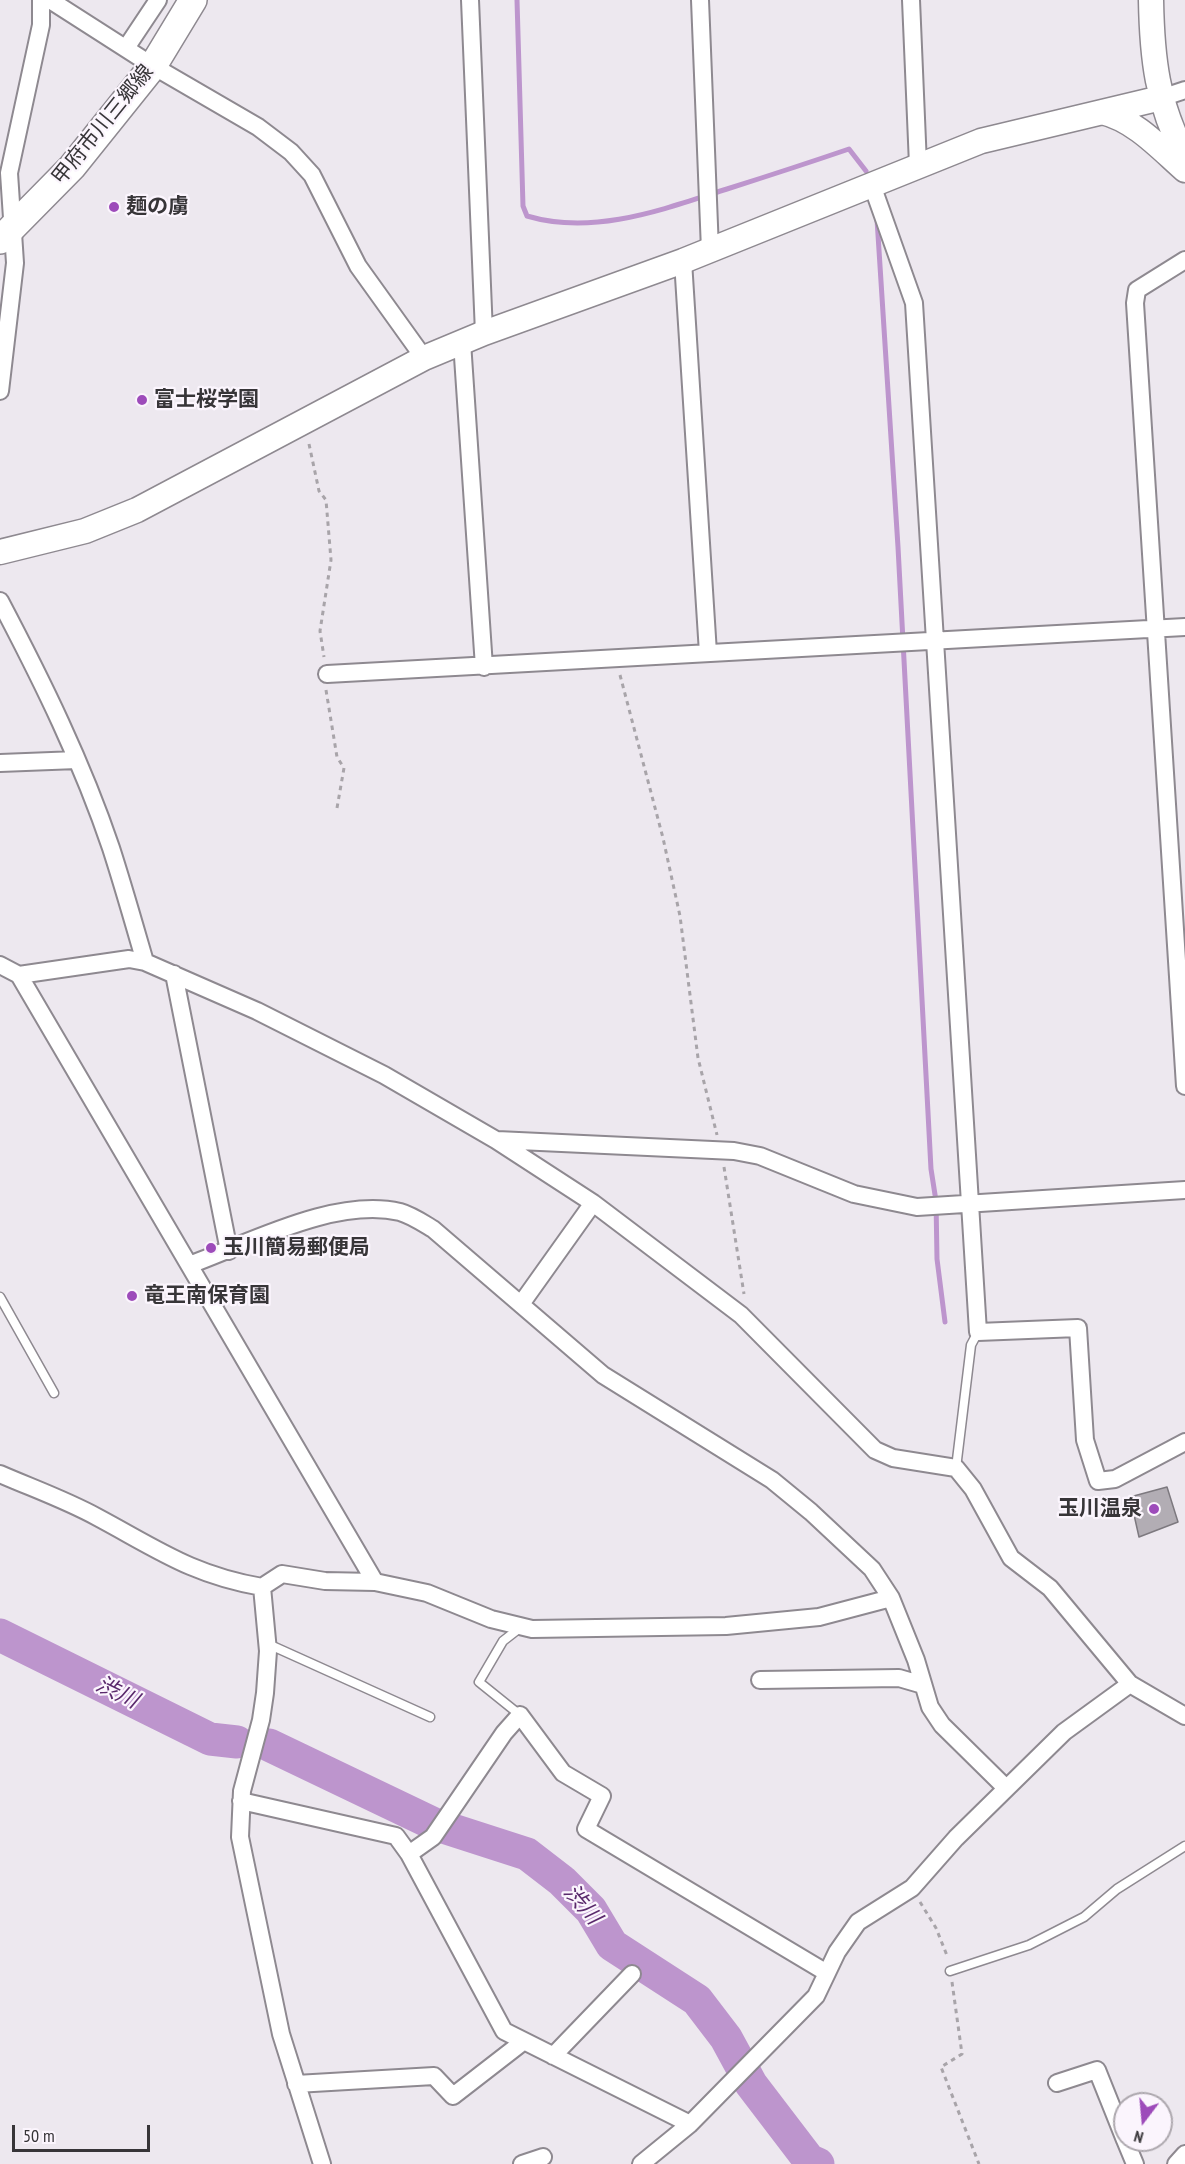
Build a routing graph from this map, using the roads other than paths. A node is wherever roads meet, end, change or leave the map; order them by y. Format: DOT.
graph roads {
  1 [pos="41,0"];
  2 [pos="50,0"];
  3 [pos="158,0"];
  4 [pos="193,0"];
  5 [pos="470,0"];
  6 [pos="700,0"];
  7 [pos="911,0"];
  8 [pos="1151,0"];
  9 [pos="126,48"];
  10 [pos="153,66"];
  11 [pos="1185,90"];
  12 [pos="1161,98"];
  13 [pos="1102,112"];
  14 [pos="1185,156"];
  15 [pos="918,165"];
  16 [pos="1185,170"];
  17 [pos="872,185"];
  18 [pos="6,234"];
  19 [pos="710,250"];
  20 [pos="1185,260"];
  21 [pos="683,261"];
  22 [pos="484,333"];
  23 [pos="462,342"];
  24 [pos="424,358"];
  25 [pos="0,391"];
  26 [pos="0,552"];
  27 [pos="0,601"];
  28 [pos="1185,627"];
  29 [pos="1156,630"];
  30 [pos="935,640"];
  31 [pos="708,653"];
  32 [pos="484,667"];
  33 [pos="327,675"];
  34 [pos="77,760"];
  35 [pos="0,763"];
  36 [pos="145,962"];
  37 [pos="0,965"];
  38 [pos="174,974"];
  39 [pos="19,975"];
  40 [pos="1185,1086"];
  41 [pos="496,1140"];
  42 [pos="1185,1191"];
  43 [pos="593,1203"];
  44 [pos="970,1206"];
  45 [pos="229,1251"];
  46 [pos="189,1265"];
  47 [pos="0,1297"];
  48 [pos="521,1305"];
  49 [pos="978,1332"];
  50 [pos="54,1393"];
  51 [pos="1185,1442"];
  52 [pos="956,1468"];
  53 [pos="0,1474"];
  54 [pos="375,1582"];
  55 [pos="261,1587"];
  56 [pos="891,1598"];
  57 [pos="522,1626"];
  58 [pos="267,1644"];
  59 [pos="760,1680"];
  60 [pos="923,1684"];
  61 [pos="1130,1684"];
  62 [pos="520,1715"];
  63 [pos="1185,1716"];
  64 [pos="430,1717"];
  65 [pos="1006,1788"];
  66 [pos="241,1801"];
  67 [pos="1185,1846"];
  68 [pos="409,1854"];
  69 [pos="950,1971"];
  70 [pos="827,1973"];
  71 [pos="632,1974"];
  72 [pos="524,2041"];
  73 [pos="553,2056"];
  74 [pos="1057,2083"];
  75 [pos="296,2084"];
  76 [pos="1113,2111"];
  77 [pos="690,2124"];
  78 [pos="1185,2154"];
  79 [pos="543,2157"];
  80 [pos="653,2161"];
  81 [pos="322,2164"];
  82 [pos="522,2164"];
  83 [pos="1176,2164"];
  1 -- 18 [label="street"];
  2 -- 9 [label="street"];
  3 -- 9 [label="street"];
  4 -- 10 [label="main road, 甲府市川三郷線"];
  5 -- 22 [label="street"];
  6 -- 19 [label="street"];
  7 -- 15 [label="street"];
  8 -- 12 [label="street"];
  9 -- 10 [label="street"];
  10 -- 18 [label="main road, 甲府市川三郷線"];
  10 -- 24 [label="street"];
  11 -- 12 [label="street"];
  12 -- 13 [label="street"];
  12 -- 14 [label="street"];
  13 -- 15 [label="street"];
  13 -- 16 [label="street"];
  15 -- 17 [label="street"];
  17 -- 19 [label="street"];
  17 -- 30 [label="street"];
  18 -- 25 [label="street"];
  19 -- 21 [label="street"];
  20 -- 29 [label="street"];
  21 -- 22 [label="street"];
  21 -- 31 [label="street"];
  22 -- 23 [label="street"];
  23 -- 24 [label="street"];
  23 -- 32 [label="street"];
  24 -- 26 [label="street"];
  27 -- 34 [label="street"];
  28 -- 29 [label="street"];
  29 -- 30 [label="street"];
  29 -- 40 [label="street"];
  30 -- 31 [label="street"];
  30 -- 44 [label="street"];
  31 -- 32 [label="street"];
  32 -- 33 [label="street"];
  34 -- 35 [label="street"];
  34 -- 36 [label="street"];
  36 -- 38 [label="street"];
  36 -- 39 [label="street"];
  37 -- 39 [label="street"];
  38 -- 41 [label="street"];
  38 -- 45 [label="street"];
  39 -- 46 [label="street"];
  41 -- 43 [label="street"];
  41 -- 44 [label="street"];
  42 -- 44 [label="street"];
  43 -- 48 [label="street"];
  43 -- 52 [label="street"];
  44 -- 49 [label="street"];
  45 -- 46 [label="street"];
  45 -- 48 [label="street"];
  46 -- 54 [label="street"];
  47 -- 50 [label="lane"];
  48 -- 56 [label="street"];
  49 -- 51 [label="street"];
  49 -- 52 [label="lane"];
  52 -- 61 [label="street"];
  53 -- 55 [label="street"];
  54 -- 55 [label="street"];
  54 -- 57 [label="street"];
  55 -- 58 [label="street"];
  56 -- 57 [label="street"];
  56 -- 60 [label="street"];
  57 -- 62 [label="lane"];
  58 -- 64 [label="lane"];
  58 -- 66 [label="street"];
  59 -- 60 [label="street"];
  60 -- 65 [label="street"];
  61 -- 63 [label="street"];
  61 -- 65 [label="street"];
  62 -- 68 [label="street"];
  62 -- 70 [label="street"];
  65 -- 70 [label="street"];
  66 -- 68 [label="street"];
  66 -- 75 [label="street"];
  67 -- 69 [label="lane"];
  68 -- 72 [label="street"];
  70 -- 77 [label="street"];
  71 -- 73 [label="street"];
  72 -- 73 [label="street"];
  72 -- 75 [label="street"];
  73 -- 77 [label="street"];
  74 -- 76 [label="street"];
  75 -- 81 [label="street"];
  77 -- 80 [label="street"];
  78 -- 83 [label="street"];
  79 -- 82 [label="street"];
}
